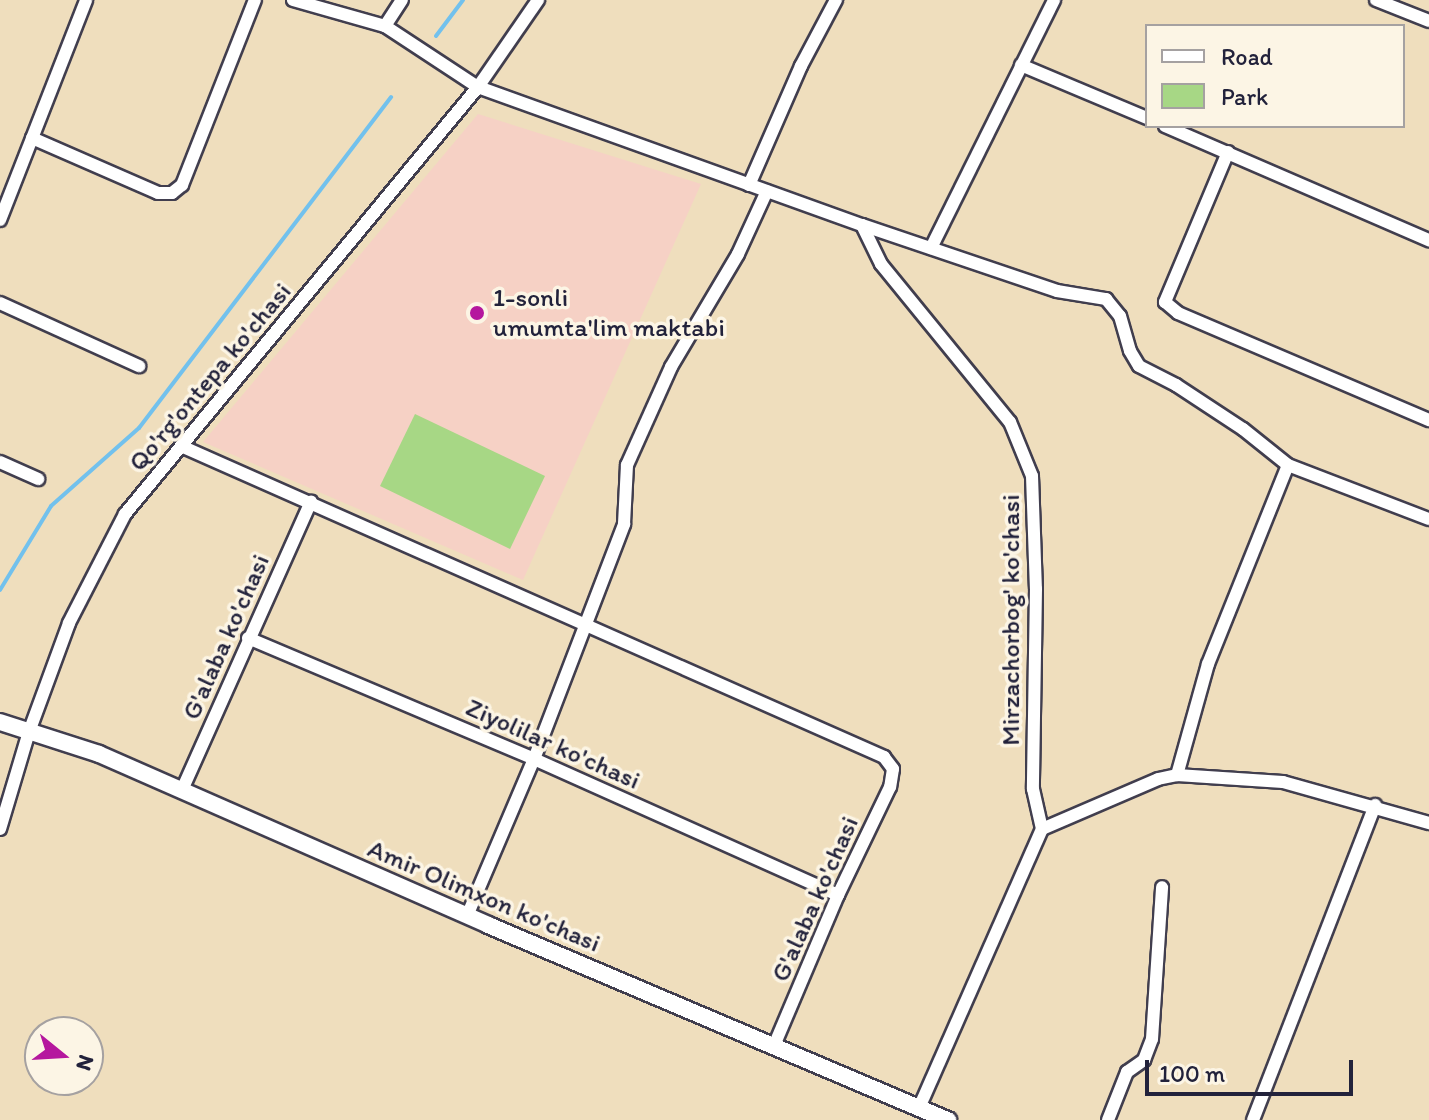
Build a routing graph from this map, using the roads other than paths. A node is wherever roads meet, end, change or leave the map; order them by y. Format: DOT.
graph roads {
  1 [pos="86,0"];
  2 [pos="255,0"];
  3 [pos="293,0"];
  4 [pos="402,0"];
  5 [pos="538,0"];
  6 [pos="836,0"];
  7 [pos="1054,0"];
  8 [pos="1376,0"];
  9 [pos="1429,21"];
  10 [pos="385,26"];
  11 [pos="1021,65"];
  12 [pos="478,87"];
  13 [pos="1145,117"];
  14 [pos="1170,128"];
  15 [pos="32,138"];
  16 [pos="1228,152"];
  17 [pos="749,185"];
  18 [pos="767,191"];
  19 [pos="0,220"];
  20 [pos="862,225"];
  21 [pos="1429,240"];
  22 [pos="931,248"];
  23 [pos="0,303"];
  24 [pos="139,366"];
  25 [pos="1429,420"];
  26 [pos="181,446"];
  27 [pos="0,462"];
  28 [pos="1288,465"];
  29 [pos="38,479"];
  30 [pos="311,502"];
  31 [pos="1429,519"];
  32 [pos="584,627"];
  33 [pos="248,638"];
  34 [pos="0,722"];
  35 [pos="29,732"];
  36 [pos="534,759"];
  37 [pos="1177,775"];
  38 [pos="182,790"];
  39 [pos="1375,805"];
  40 [pos="1429,823"];
  41 [pos="0,829"];
  42 [pos="1042,829"];
  43 [pos="1162,887"];
  44 [pos="838,895"];
  45 [pos="467,916"];
  46 [pos="774,1046"];
  47 [pos="919,1108"];
  48 [pos="948,1120"];
  49 [pos="1108,1120"];
  50 [pos="1253,1120"];
  1 -- 15 [label="street"];
  2 -- 15 [label="street"];
  3 -- 10 [label="street"];
  4 -- 10 [label="street"];
  5 -- 12 [label="street, Qo'rg'ontepa ko'chasi"];
  6 -- 17 [label="street"];
  7 -- 11 [label="street"];
  8 -- 9 [label="street"];
  10 -- 12 [label="street"];
  11 -- 13 [label="street"];
  11 -- 22 [label="street"];
  12 -- 17 [label="street"];
  12 -- 26 [label="street, Qo'rg'ontepa ko'chasi"];
  14 -- 16 [label="street"];
  15 -- 19 [label="street"];
  16 -- 21 [label="street"];
  16 -- 25 [label="street"];
  17 -- 18 [label="street"];
  18 -- 20 [label="street"];
  18 -- 32 [label="street"];
  20 -- 22 [label="street"];
  20 -- 42 [label="street, Mirzachorbog' ko'chasi"];
  22 -- 28 [label="street"];
  23 -- 24 [label="street"];
  26 -- 30 [label="street"];
  26 -- 35 [label="street, Qo'rg'ontepa ko'chasi"];
  27 -- 29 [label="street"];
  28 -- 31 [label="street"];
  28 -- 37 [label="street"];
  30 -- 32 [label="street"];
  30 -- 33 [label="street, G'alaba ko'chasi"];
  32 -- 36 [label="street"];
  32 -- 44 [label="street, G'alaba ko'chasi"];
  33 -- 36 [label="street, Ziyolilar ko'chasi"];
  33 -- 38 [label="street, G'alaba ko'chasi"];
  34 -- 35 [label="street, Amir Olimxon ko'chasi"];
  35 -- 38 [label="street, Amir Olimxon ko'chasi"];
  35 -- 41 [label="street, Qo'rg'ontepa ko'chasi"];
  36 -- 44 [label="street, Ziyolilar ko'chasi"];
  36 -- 45 [label="street"];
  37 -- 39 [label="street"];
  37 -- 42 [label="street"];
  38 -- 45 [label="street, Amir Olimxon ko'chasi"];
  39 -- 40 [label="street"];
  39 -- 50 [label="street"];
  42 -- 47 [label="street"];
  43 -- 49 [label="street"];
  44 -- 46 [label="street, G'alaba ko'chasi"];
  45 -- 46 [label="street, Amir Olimxon ko'chasi"];
  46 -- 47 [label="street, Amir Olimxon ko'chasi"];
  47 -- 48 [label="street, Amir Olimxon ko'chasi"];
}
